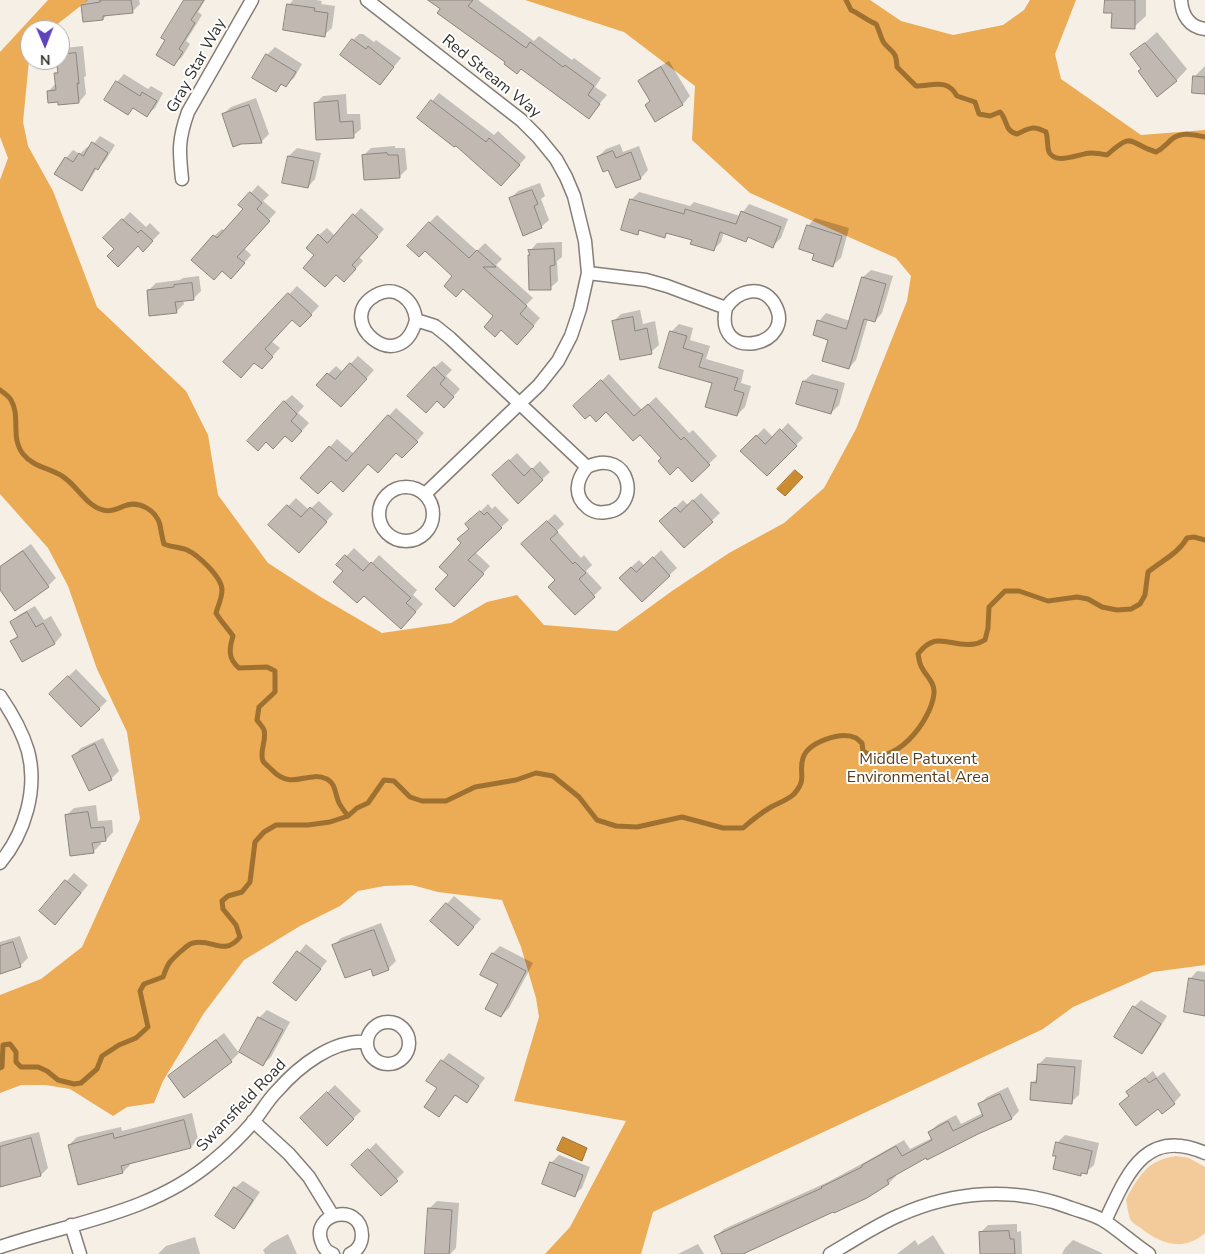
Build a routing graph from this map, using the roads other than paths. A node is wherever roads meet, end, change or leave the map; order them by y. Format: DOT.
graph roads {
  1 [pos="252,0"];
  2 [pos="367,0"];
  3 [pos="1181,0"];
  4 [pos="1205,29"];
  5 [pos="182,179"];
  6 [pos="588,273"];
  7 [pos="726,308"];
  8 [pos="416,320"];
  9 [pos="520,403"];
  10 [pos="587,468"];
  11 [pos="425,494"];
  12 [pos="0,696"];
  13 [pos="0,863"];
  14 [pos="367,1042"];
  15 [pos="253,1122"];
  16 [pos="1205,1153"];
  17 [pos="333,1216"];
  18 [pos="1105,1221"];
  19 [pos="71,1225"];
  20 [pos="0,1247"];
  21 [pos="80,1254"];
  22 [pos="333,1254"];
  23 [pos="350,1254"];
  24 [pos="830,1254"];
  25 [pos="1149,1254"];
  1 -- 5 [label="street, Gray Star Way"];
  2 -- 6 [label="street, Red Stream Way"];
  3 -- 4 [label="street"];
  6 -- 7 [label="street"];
  6 -- 9 [label="street, Red Stream Way"];
  7 -- 7 [label="street"];
  8 -- 8 [label="street"];
  8 -- 9 [label="street"];
  9 -- 10 [label="street"];
  9 -- 11 [label="street, Red Stream Way"];
  10 -- 10 [label="street"];
  11 -- 11 [label="street"];
  12 -- 13 [label="street"];
  14 -- 15 [label="street, Swansfield Road"];
  15 -- 17 [label="street"];
  15 -- 19 [label="street, Swansfield Road"];
  16 -- 18 [label="street"];
  17 -- 22 [label="street"];
  17 -- 23 [label="street"];
  18 -- 24 [label="street"];
  18 -- 25 [label="street"];
  19 -- 20 [label="street, Swansfield Road"];
  19 -- 21 [label="street"];
}
